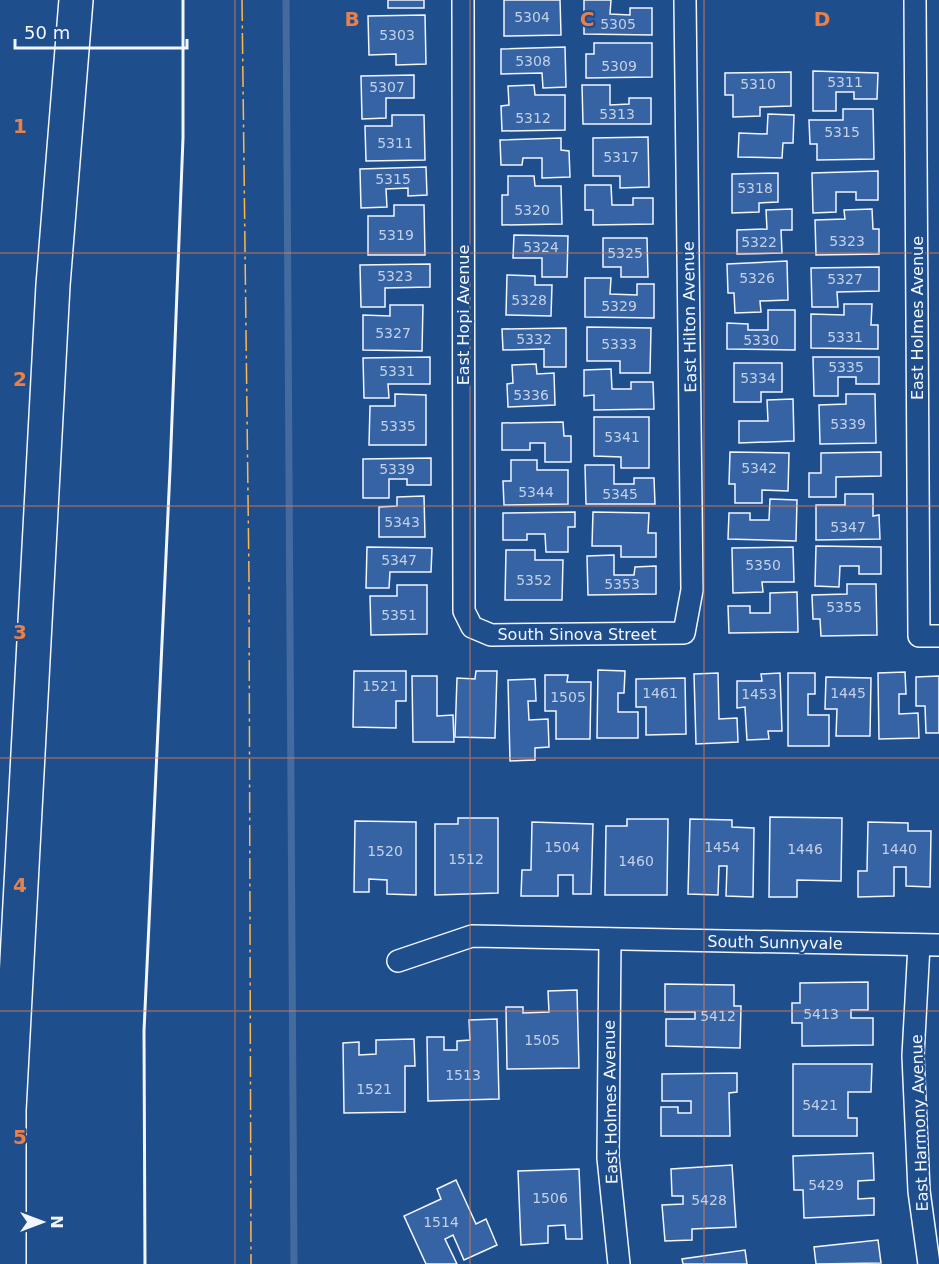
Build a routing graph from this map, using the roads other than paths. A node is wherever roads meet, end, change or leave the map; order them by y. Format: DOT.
graph roads {
  1 [pos="76,0"];
  2 [pos="463,0"];
  3 [pos="685,0"];
  4 [pos="915,0"];
  5 [pos="472,627"];
  6 [pos="684,633"];
  7 [pos="929,636"];
  8 [pos="610,939"];
  9 [pos="929,945"];
  10 [pos="398,962"];
  11 [pos="9,1264"];
  12 [pos="619,1264"];
  13 [pos="929,1264"];
  1 -- 11 [label="highway"];
  2 -- 5 [label="street, East Hopi Avenue"];
  3 -- 6 [label="street, East Hilton Avenue"];
  4 -- 7 [label="street, East Holmes Avenue"];
  5 -- 6 [label="street, South Sinova Street"];
  8 -- 9 [label="street, South Sunnyvale"];
  8 -- 10 [label="street, South Sunnyvale"];
  8 -- 12 [label="street, East Holmes Avenue"];
  9 -- 13 [label="street, East Harmony Avenue"];
}
